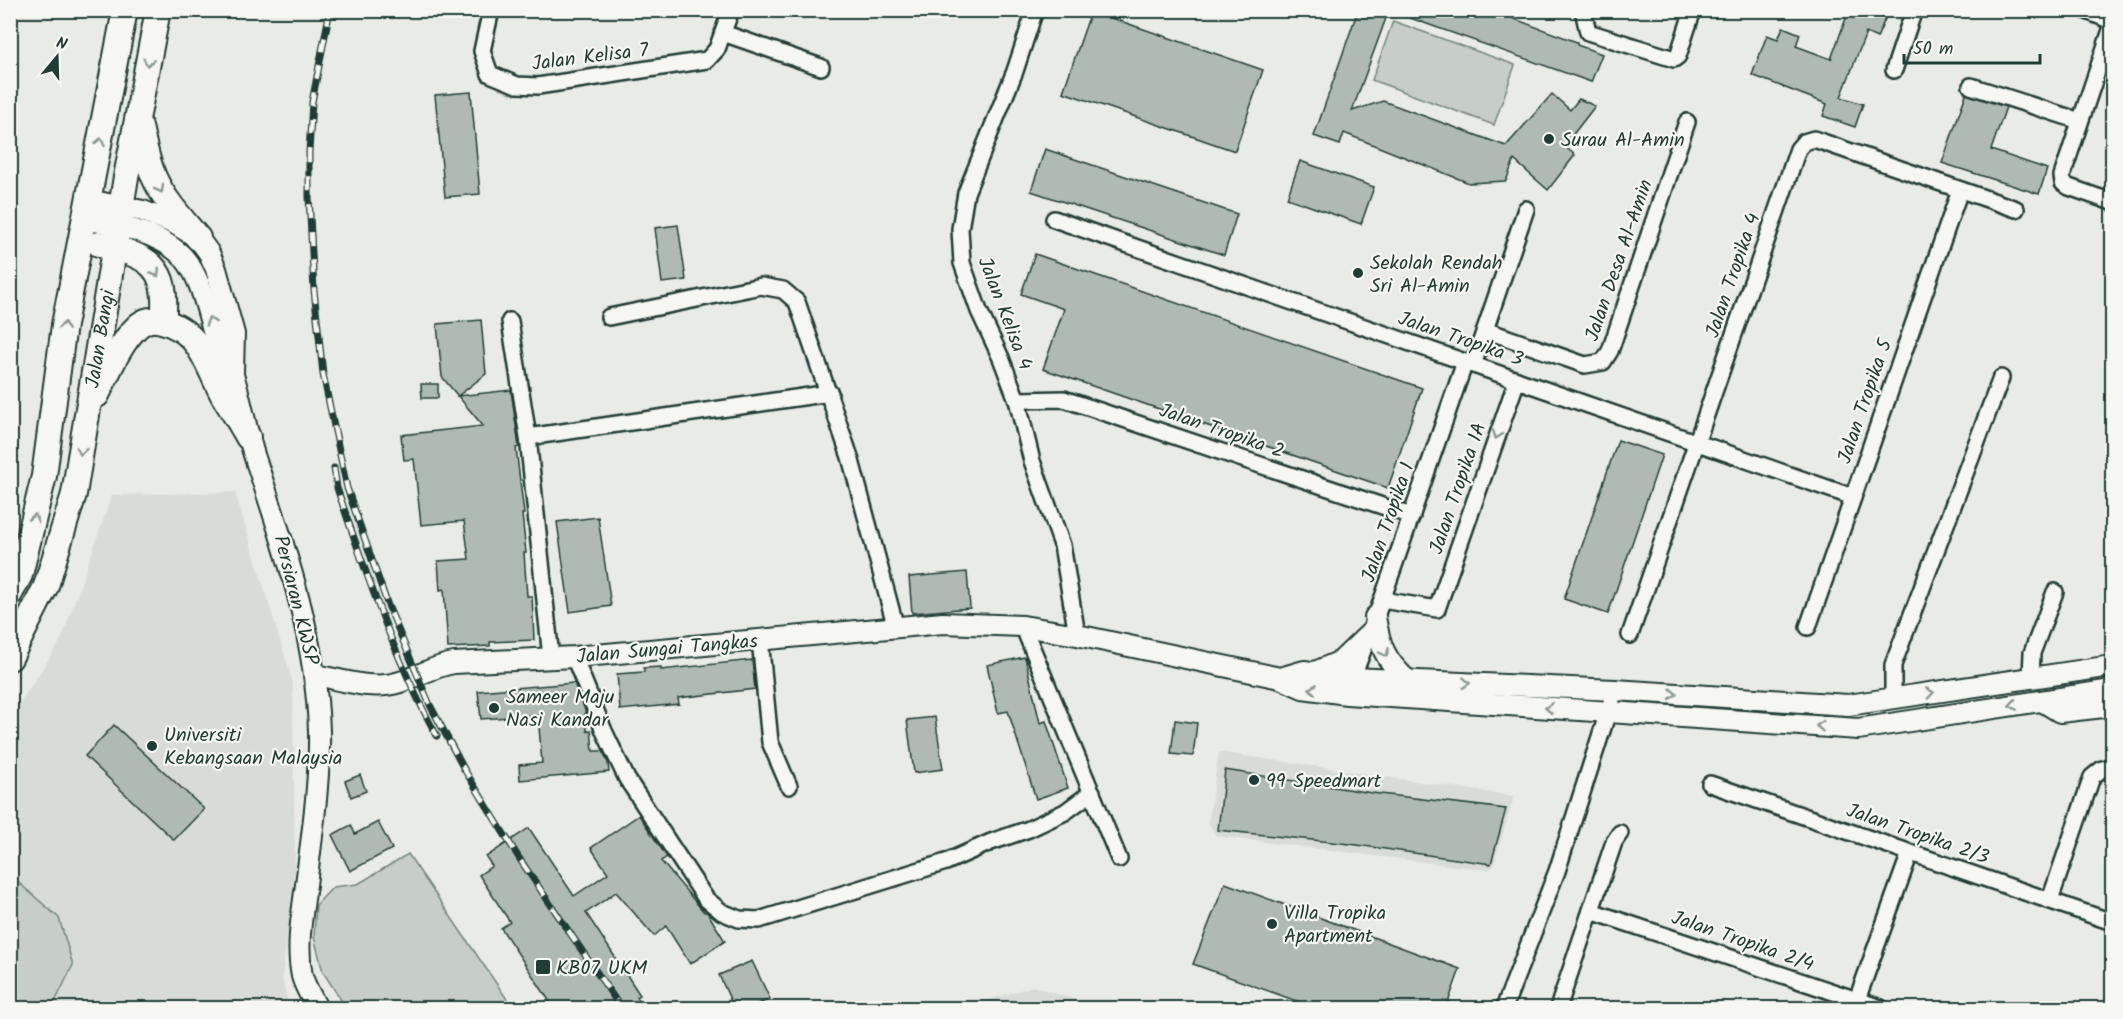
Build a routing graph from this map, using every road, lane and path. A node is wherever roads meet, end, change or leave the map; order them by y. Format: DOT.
graph roads {
  1 [pos="125,10"];
  2 [pos="158,10"];
  3 [pos="491,10"];
  4 [pos="731,10"];
  5 [pos="1035,10"];
  6 [pos="1583,10"];
  7 [pos="1693,10"];
  8 [pos="1914,10"];
  9 [pos="2084,10"];
  10 [pos="2112,21"];
  11 [pos="2112,27"];
  12 [pos="723,33"];
  13 [pos="821,67"];
  14 [pos="1894,70"];
  15 [pos="1971,86"];
  16 [pos="137,113"];
  17 [pos="2080,121"];
  18 [pos="1687,122"];
  19 [pos="1960,190"];
  20 [pos="2112,202"];
  21 [pos="1526,209"];
  22 [pos="2016,209"];
  23 [pos="1054,219"];
  24 [pos="85,220"];
  25 [pos="118,227"];
  26 [pos="198,238"];
  27 [pos="609,316"];
  28 [pos="163,321"];
  29 [pos="510,321"];
  30 [pos="1485,330"];
  31 [pos="1469,364"];
  32 [pos="232,375"];
  33 [pos="2001,378"];
  34 [pos="1517,380"];
  35 [pos="830,393"];
  36 [pos="1017,400"];
  37 [pos="88,412"];
  38 [pos="248,437"];
  39 [pos="528,438"];
  40 [pos="1696,442"];
  41 [pos="1853,497"];
  42 [pos="1412,516"];
  43 [pos="2055,592"];
  44 [pos="10,594"];
  45 [pos="1375,617"];
  46 [pos="1030,627"];
  47 [pos="1808,627"];
  48 [pos="896,628"];
  49 [pos="1077,634"];
  50 [pos="1630,635"];
  51 [pos="760,639"];
  52 [pos="574,657"];
  53 [pos="10,658"];
  54 [pos="551,658"];
  55 [pos="2112,666"];
  56 [pos="1315,672"];
  57 [pos="315,675"];
  58 [pos="1280,678"];
  59 [pos="2031,678"];
  60 [pos="1408,681"];
  61 [pos="1350,686"];
  62 [pos="1615,690"];
  63 [pos="2112,690"];
  64 [pos="1893,698"];
  65 [pos="2042,701"];
  66 [pos="2112,706"];
  67 [pos="1607,713"];
  68 [pos="2112,767"];
  69 [pos="1710,784"];
  70 [pos="789,786"];
  71 [pos="1092,792"];
  72 [pos="1620,833"];
  73 [pos="1910,853"];
  74 [pos="1119,859"];
  75 [pos="2050,900"];
  76 [pos="1591,911"];
  77 [pos="2112,922"];
  78 [pos="1856,1004"];
  79 [pos="317,1008"];
  80 [pos="1504,1008"];
  81 [pos="1558,1008"];
  82 [pos="1881,1008"];
  24 -- 1 [label="main road, Jalan Bangi, one-way"];
  2 -- 16 [label="main road, Jalan Bangi, one-way"];
  3 -- 12 [label="street, Jalan Kelisa 7"];
  4 -- 12 [label="street, Jalan Kelisa 7"];
  5 -- 36 [label="street, Jalan Kelisa 4"];
  6 -- 7 [label="street"];
  8 -- 14 [label="street"];
  9 -- 10 [label="street"];
  11 -- 17 [label="street"];
  12 -- 13 [label="street"];
  15 -- 17 [label="street"];
  16 -- 25 [label="main road, Jalan Bangi"];
  16 -- 26 [label="main road, one-way"];
  17 -- 20 [label="street"];
  18 -- 30 [label="street, Jalan Desa Al-Amin"];
  19 -- 22 [label="street, Jalan Tropika 4"];
  19 -- 40 [label="street, Jalan Tropika 4"];
  19 -- 41 [label="street, Jalan Tropika 5"];
  21 -- 30 [label="street, Jalan Tropika 1"];
  23 -- 31 [label="street, Jalan Tropika 3"];
  24 -- 25 [label="main road"];
  24 -- 25 [label="street, Persiaran KWSP"];
  44 -- 24 [label="main road, Jalan Bangi, one-way"];
  25 -- 26 [label="street, Persiaran KWSP"];
  25 -- 28 [label="main road, one-way"];
  32 -- 25 [label="street, Persiaran KWSP, one-way"];
  25 -- 37 [label="main road, Jalan Bangi"];
  26 -- 32 [label="street, Persiaran KWSP"];
  27 -- 35 [label="street"];
  28 -- 37 [label="main road"];
  28 -- 38 [label="main road"];
  29 -- 39 [label="street"];
  30 -- 31 [label="street, Jalan Tropika 1"];
  31 -- 34 [label="street, Jalan Tropika 3"];
  31 -- 42 [label="street, Jalan Tropika 1"];
  32 -- 38 [label="street, Persiaran KWSP"];
  33 -- 64 [label="street"];
  34 -- 40 [label="street, Jalan Tropika 3"];
  34 -- 45 [label="street, Jalan Tropika 1A, one-way"];
  35 -- 39 [label="street"];
  35 -- 48 [label="street"];
  36 -- 42 [label="street, Jalan Tropika 2"];
  36 -- 49 [label="street, Jalan Kelisa 4"];
  37 -- 53 [label="main road, Jalan Bangi, one-way"];
  38 -- 57 [label="street, Persiaran KWSP"];
  39 -- 54 [label="street"];
  40 -- 41 [label="street, Jalan Tropika 3"];
  40 -- 50 [label="street, Jalan Tropika 4"];
  41 -- 47 [label="street, Jalan Tropika 5"];
  42 -- 45 [label="street, Jalan Tropika 1"];
  43 -- 59 [label="street"];
  45 -- 56 [label="street"];
  45 -- 60 [label="street, one-way"];
  45 -- 61 [label="street, Jalan Tropika 1"];
  46 -- 48 [label="street, Jalan Sungai Tangkas"];
  46 -- 49 [label="street, Jalan Sungai Tangkas"];
  46 -- 71 [label="street"];
  48 -- 51 [label="street, Jalan Sungai Tangkas"];
  49 -- 58 [label="street, Jalan Sungai Tangkas"];
  51 -- 52 [label="street, Jalan Sungai Tangkas"];
  51 -- 70 [label="street"];
  52 -- 54 [label="street, Jalan Sungai Tangkas"];
  52 -- 71 [label="street"];
  54 -- 57 [label="street, Jalan Sungai Tangkas"];
  55 -- 59 [label="street"];
  56 -- 58 [label="street"];
  56 -- 61 [label="street"];
  57 -- 79 [label="street, Persiaran KWSP"];
  61 -- 58 [label="street, one-way"];
  64 -- 59 [label="street, one-way"];
  60 -- 61 [label="street"];
  60 -- 62 [label="street, one-way"];
  67 -- 61 [label="street, one-way"];
  62 -- 64 [label="street, one-way"];
  62 -- 67 [label="street"];
  63 -- 65 [label="street"];
  65 -- 66 [label="street"];
  65 -- 67 [label="street, one-way"];
  67 -- 80 [label="street"];
  68 -- 75 [label="street"];
  69 -- 73 [label="street, Jalan Tropika 2/3"];
  71 -- 74 [label="street"];
  72 -- 76 [label="street"];
  73 -- 75 [label="street, Jalan Tropika 2/3"];
  73 -- 78 [label="street"];
  75 -- 77 [label="street, Jalan Tropika 2/3"];
  76 -- 78 [label="street, Jalan Tropika 2/4"];
  76 -- 81 [label="street"];
  78 -- 82 [label="street, Jalan Tropika 2/4"];
}
